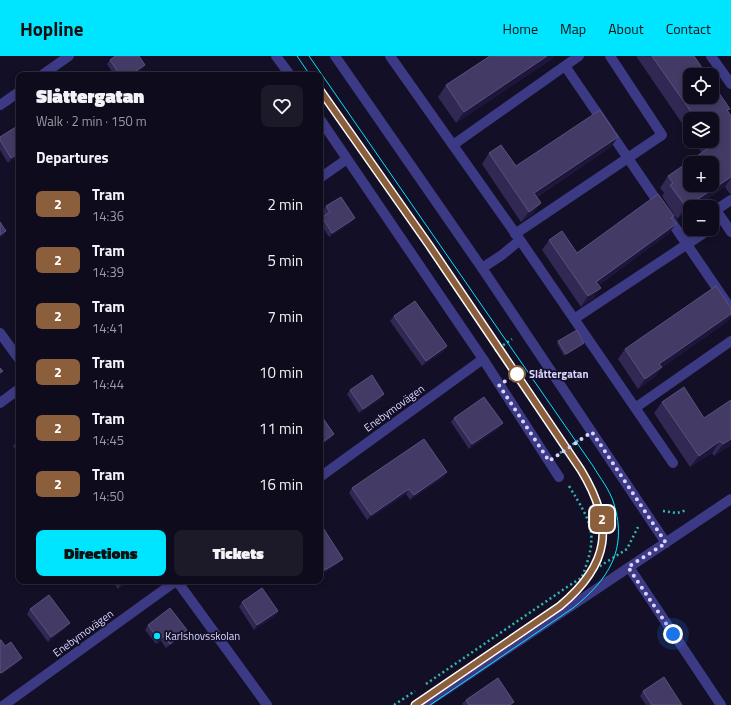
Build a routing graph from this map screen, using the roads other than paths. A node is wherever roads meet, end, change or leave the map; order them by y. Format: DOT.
graph roads {
  1 [pos="69,56"];
  2 [pos="276,56"];
  3 [pos="335,56"];
  4 [pos="390,56"];
  5 [pos="579,56"];
  6 [pos="610,56"];
  7 [pos="711,56"];
  8 [pos="565,66"];
  9 [pos="46,72"];
  10 [pos="288,72"];
  11 [pos="731,84"];
  12 [pos="16,94"];
  13 [pos="0,106"];
  14 [pos="323,123"];
  15 [pos="452,145"];
  16 [pos="628,158"];
  17 [pos="348,159"];
  18 [pos="323,176"];
  19 [pos="731,200"];
  20 [pos="723,221"];
  21 [pos="719,223"];
  22 [pos="731,232"];
  23 [pos="699,236"];
  24 [pos="517,237"];
  25 [pos="687,244"];
  26 [pos="482,268"];
  27 [pos="731,309"];
  28 [pos="574,319"];
  29 [pos="0,332"];
  30 [pos="731,341"];
  31 [pos="16,355"];
  32 [pos="483,359"];
  33 [pos="16,391"];
  34 [pos="0,402"];
  35 [pos="635,408"];
  36 [pos="673,463"];
  37 [pos="323,475"];
  38 [pos="559,477"];
  39 [pos="731,498"];
  40 [pos="666,543"];
  41 [pos="628,567"];
  42 [pos="173,584"];
  43 [pos="179,584"];
  44 [pos="4,705"];
  45 [pos="267,705"];
  46 [pos="423,705"];
  47 [pos="721,705"];
  1 -- 9 [label="street"];
  2 -- 10 [label="street"];
  3 -- 26 [label="street"];
  4 -- 15 [label="street"];
  5 -- 8 [label="street"];
  6 -- 16 [label="street"];
  7 -- 11 [label="street"];
  8 -- 15 [label="street"];
  8 -- 16 [label="street"];
  12 -- 13 [label="street"];
  14 -- 17 [label="street"];
  15 -- 24 [label="street"];
  16 -- 24 [label="street"];
  16 -- 25 [label="street"];
  17 -- 18 [label="street"];
  17 -- 32 [label="street"];
  19 -- 20 [label="street"];
  20 -- 21 [label="street"];
  20 -- 22 [label="street"];
  23 -- 25 [label="street"];
  24 -- 26 [label="street"];
  24 -- 28 [label="street"];
  25 -- 27 [label="street"];
  25 -- 28 [label="street"];
  26 -- 40 [label="street"];
  28 -- 35 [label="street"];
  29 -- 31 [label="street"];
  30 -- 35 [label="street"];
  32 -- 37 [label="street, Enebymovägen"];
  32 -- 38 [label="street"];
  33 -- 34 [label="street"];
  35 -- 36 [label="street"];
  39 -- 40 [label="street"];
  40 -- 41 [label="street"];
  41 -- 46 [label="street"];
  41 -- 47 [label="street"];
  42 -- 44 [label="street, Enebymovägen"];
  43 -- 45 [label="street"];
}
